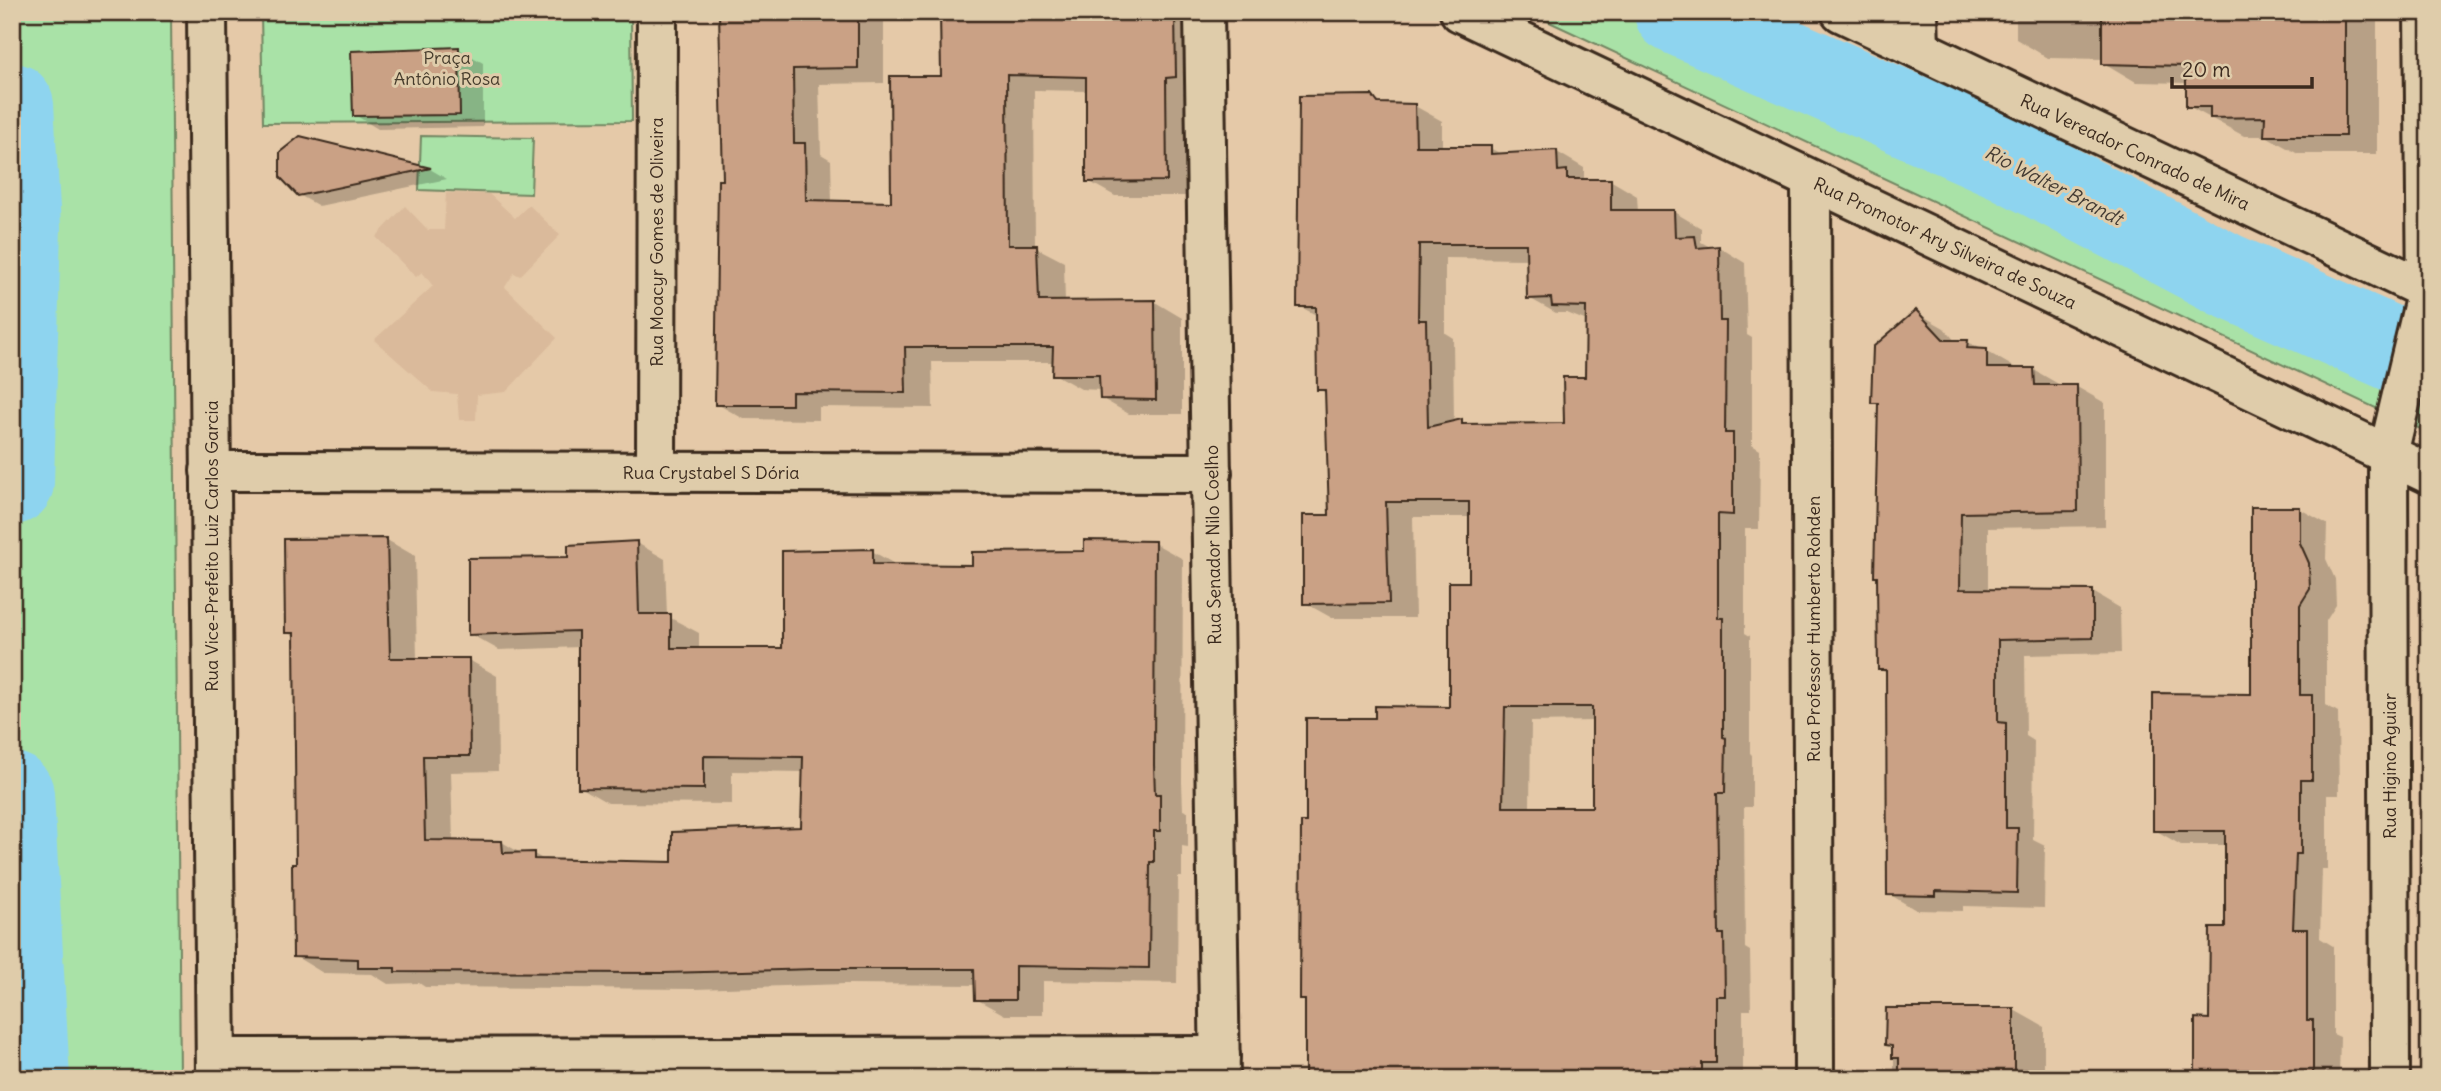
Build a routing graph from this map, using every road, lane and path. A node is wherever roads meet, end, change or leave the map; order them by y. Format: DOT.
graph roads {
  1 [pos="207,12"];
  2 [pos="657,12"];
  3 [pos="1204,12"];
  4 [pos="1460,12"];
  5 [pos="1841,12"];
  6 [pos="2424,12"];
  7 [pos="1919,31"];
  8 [pos="1811,180"];
  9 [pos="2428,290"];
  10 [pos="2388,454"];
  11 [pos="210,471"];
  12 [pos="656,472"];
  13 [pos="1212,473"];
  14 [pos="2429,474"];
  15 [pos="1220,1067"];
  16 [pos="216,1068"];
  17 [pos="1814,1079"];
  18 [pos="2390,1079"];
  1 -- 11 [label="street, Rua Vice-Prefeito Luiz Carlos Garcia"];
  2 -- 12 [label="street, Rua Moacyr Gomes de Oliveira"];
  3 -- 13 [label="street, Rua Senador Nilo Coelho"];
  4 -- 8 [label="street, Rua Promotor Ary Silveira de Souza"];
  5 -- 7 [label="street, Rua Vereador Conrado de Mira"];
  6 -- 9 [label="street, Rua Higino Aguiar"];
  7 -- 9 [label="street, Rua Vereador Conrado de Mira"];
  8 -- 10 [label="street, Rua Promotor Ary Silveira de Souza"];
  8 -- 17 [label="street, Rua Professor Humberto Rohden"];
  9 -- 10 [label="street, Rua Higino Aguiar"];
  10 -- 14 [label="street, Rua Promotor Ary Silveira de Souza"];
  10 -- 18 [label="street, Rua Higino Aguiar"];
  11 -- 12 [label="street, Rua Crystabel S Dória"];
  11 -- 16 [label="street, Rua Vice-Prefeito Luiz Carlos Garcia"];
  12 -- 13 [label="street, Rua Crystabel S Dória"];
  13 -- 15 [label="street, Rua Senador Nilo Coelho"];
  15 -- 16 [label="street"];
}
